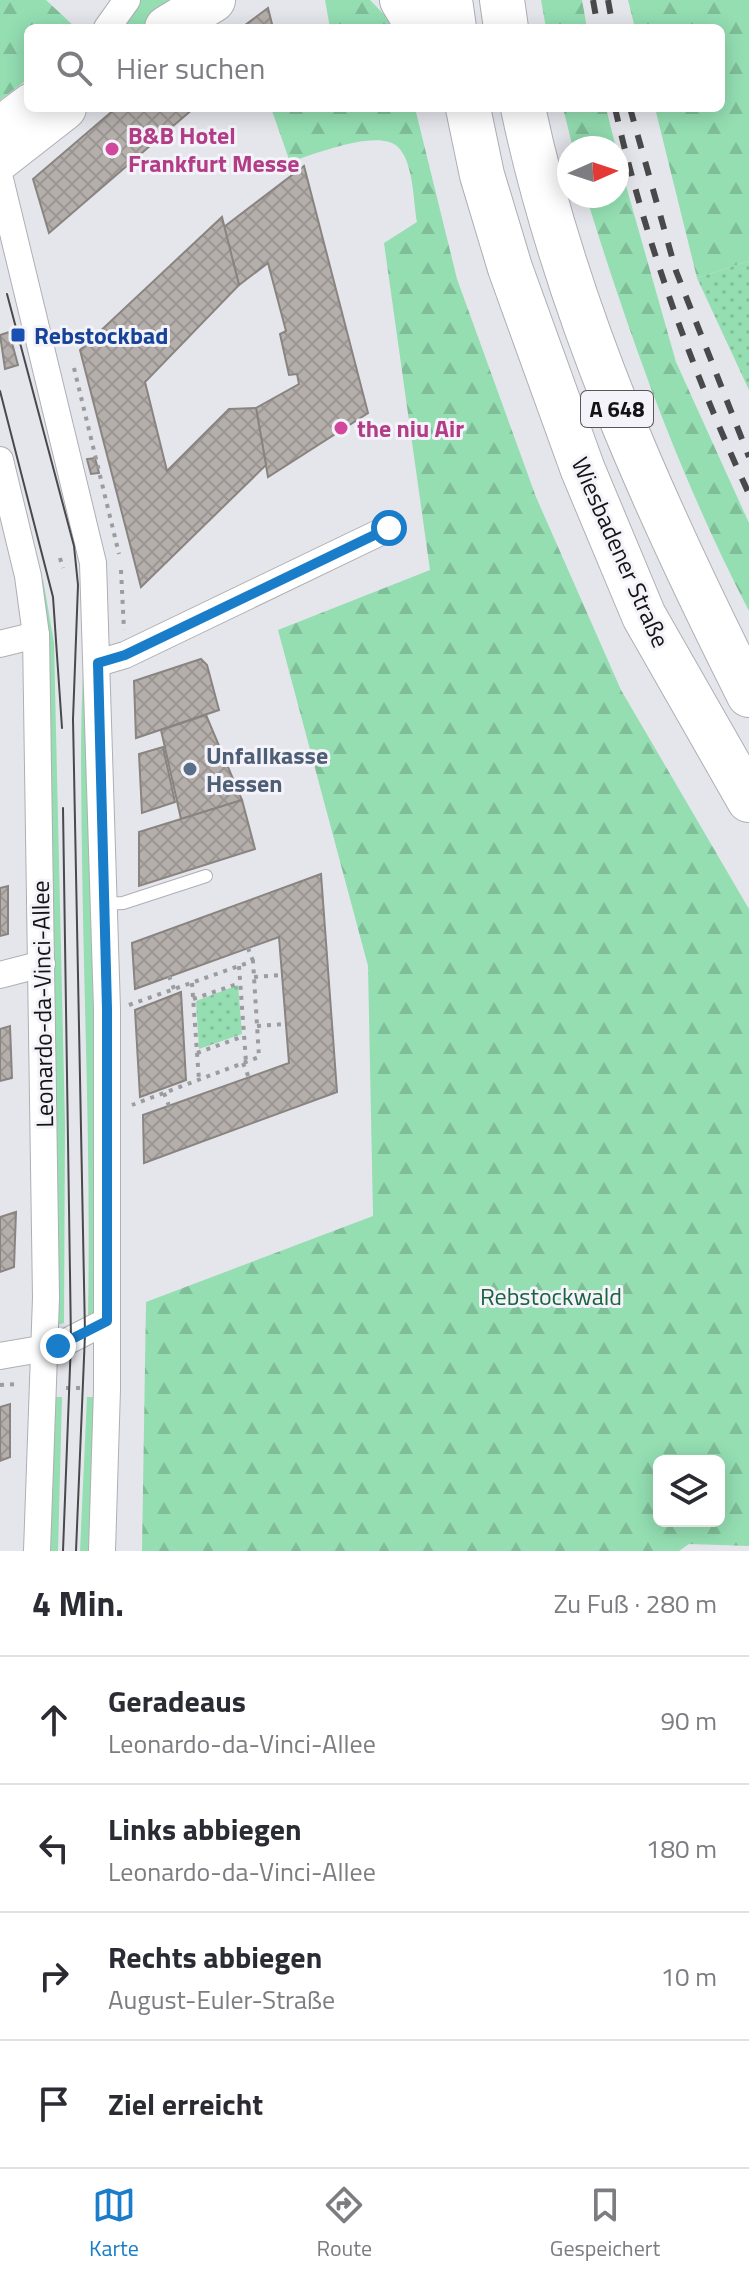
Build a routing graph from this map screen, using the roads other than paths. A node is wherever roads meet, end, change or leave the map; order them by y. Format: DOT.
graph roads {
  1 [pos="127,0"];
  2 [pos="213,0"];
  3 [pos="402,0"];
  4 [pos="450,0"];
  5 [pos="502,0"];
  6 [pos="110,24"];
  7 [pos="174,24"];
  8 [pos="417,24"];
  9 [pos="453,24"];
  10 [pos="505,24"];
  11 [pos="24,100"];
  12 [pos="59,112"];
  13 [pos="458,112"];
  14 [pos="469,112"];
  15 [pos="524,112"];
  16 [pos="0,118"];
  17 [pos="0,158"];
  18 [pos="482,175"];
  19 [pos="0,179"];
  20 [pos="6,235"];
  21 [pos="0,460"];
  22 [pos="389,528"];
  23 [pos="36,635"];
  24 [pos="0,644"];
  25 [pos="98,663"];
  26 [pos="749,695"];
  27 [pos="749,800"];
  28 [pos="206,876"];
  29 [pos="105,904"];
  30 [pos="42,964"];
  31 [pos="0,975"];
  32 [pos="107,1321"];
  33 [pos="44,1350"];
  34 [pos="0,1356"];
  35 [pos="37,1551"];
  36 [pos="102,1551"];
  1 -- 6 [label="street"];
  2 -- 7 [label="highway"];
  3 -- 8 [label="highway"];
  4 -- 9 [label="highway"];
  5 -- 10 [label="highway"];
  11 -- 16 [label="street"];
  12 -- 17 [label="highway"];
  13 -- 18 [label="highway"];
  14 -- 18 [label="highway, Wiesbadener Straße / A 648"];
  15 -- 26 [label="highway, A 648"];
  18 -- 27 [label="highway, Wiesbadener Straße / A 648"];
  19 -- 20 [label="street"];
  20 -- 25 [label="street"];
  21 -- 23 [label="street, Leonardo-da-Vinci-Allee"];
  22 -- 25 [label="street"];
  23 -- 24 [label="street"];
  23 -- 30 [label="street, Leonardo-da-Vinci-Allee"];
  25 -- 29 [label="street"];
  28 -- 29 [label="lane"];
  29 -- 32 [label="street"];
  30 -- 31 [label="street"];
  30 -- 33 [label="street, Leonardo-da-Vinci-Allee"];
  32 -- 33 [label="street"];
  32 -- 36 [label="street"];
  33 -- 34 [label="street"];
  33 -- 35 [label="street, Leonardo-da-Vinci-Allee"];
}
